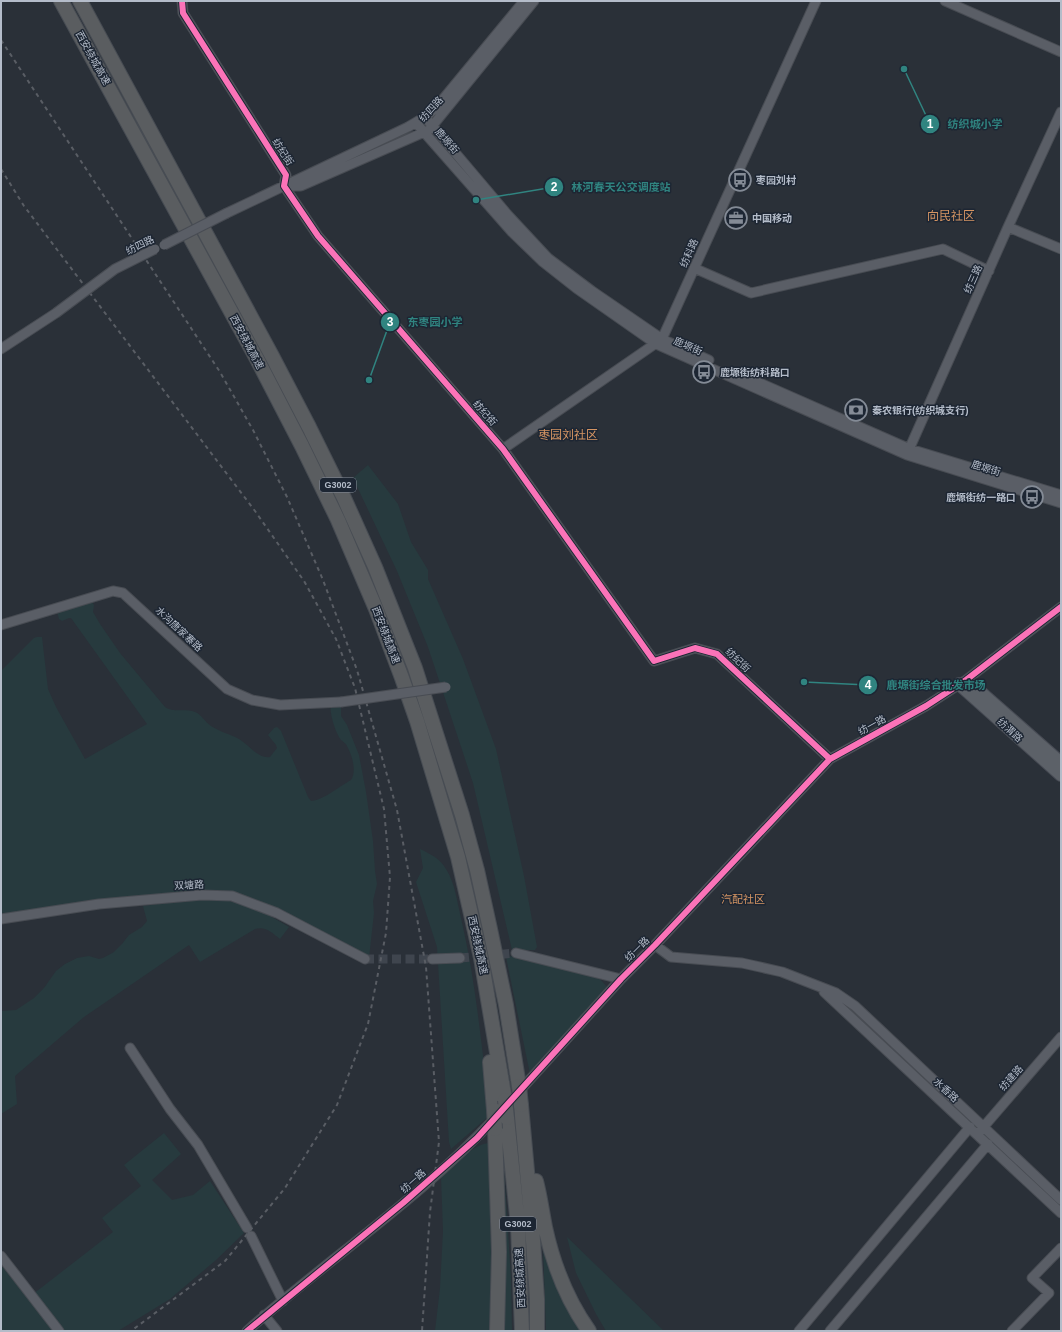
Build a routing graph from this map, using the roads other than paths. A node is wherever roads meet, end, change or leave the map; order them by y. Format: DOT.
graph roads {
  1 [pos="62,1"];
  2 [pos="80,1"];
  3 [pos="182,1"];
  4 [pos="524,1"];
  5 [pos="534,1"];
  6 [pos="816,1"];
  7 [pos="945,1"];
  8 [pos="1061,52"];
  9 [pos="1061,112"];
  10 [pos="425,118"];
  11 [pos="416,123"];
  12 [pos="433,126"];
  13 [pos="425,132"];
  14 [pos="284,186"];
  15 [pos="1008,227"];
  16 [pos="1061,249"];
  17 [pos="694,268"];
  18 [pos="989,271"];
  19 [pos="659,341"];
  20 [pos="1,349"];
  21 [pos="503,449"];
  22 [pos="908,452"];
  23 [pos="1061,495"];
  24 [pos="1061,502"];
  25 [pos="1061,607"];
  26 [pos="1,625"];
  27 [pos="962,682"];
  28 [pos="446,688"];
  29 [pos="830,759"];
  30 [pos="1061,763"];
  31 [pos="1061,775"];
  32 [pos="1,919"];
  33 [pos="655,945"];
  34 [pos="516,953"];
  35 [pos="460,958"];
  36 [pos="481,958"];
  37 [pos="365,959"];
  38 [pos="432,959"];
  39 [pos="621,980"];
  40 [pos="815,985"];
  41 [pos="1061,1037"];
  42 [pos="130,1048"];
  43 [pos="522,1112"];
  44 [pos="970,1127"];
  45 [pos="980,1131"];
  46 [pos="988,1144"];
  47 [pos="1061,1200"];
  48 [pos="1061,1213"];
  49 [pos="1061,1248"];
  50 [pos="1,1256"];
  51 [pos="283,1301"];
  52 [pos="264,1315"];
  53 [pos="59,1331"];
  54 [pos="247,1331"];
  55 [pos="277,1331"];
  56 [pos="497,1331"];
  57 [pos="522,1331"];
  58 [pos="537,1331"];
  59 [pos="589,1331"];
  60 [pos="799,1331"];
  61 [pos="830,1331"];
  62 [pos="1012,1331"];
  1 -- 36 [label="highway, 西安绕城高速 / G3002"];
  2 -- 43 [label="highway, 西安绕城高速 / G3002, bridge"];
  3 -- 14 [label="street, 纺纪街"];
  4 -- 10 [label="street, 纺四路"];
  5 -- 12 [label="street, 纺四路"];
  6 -- 17 [label="street, 纺科路"];
  7 -- 8 [label="street"];
  9 -- 15 [label="street, 纺三路"];
  10 -- 11 [label="street, 纺四路"];
  10 -- 12 [label="street, 鹿塬街"];
  11 -- 13 [label="street, 鹿塬街"];
  11 -- 14 [label="street, 纺四路"];
  12 -- 13 [label="street, 纺四路"];
  12 -- 19 [label="street, 鹿塬街"];
  13 -- 14 [label="street, 纺四路"];
  13 -- 19 [label="street, 鹿塬街"];
  14 -- 20 [label="street, 纺四路, bridge"];
  14 -- 21 [label="street, 纺纪街"];
  15 -- 16 [label="street"];
  15 -- 18 [label="street, 纺三路"];
  17 -- 18 [label="street"];
  17 -- 19 [label="street, 纺科路"];
  18 -- 22 [label="street, 纺三路"];
  19 -- 21 [label="street"];
  19 -- 22 [label="street, 鹿塬街"];
  21 -- 29 [label="street, 纺纪街"];
  22 -- 23 [label="street, 鹿塬街"];
  22 -- 24 [label="street, 鹿塬街"];
  25 -- 27 [label="street, 纺一路"];
  26 -- 28 [label="street, 水沟唐家寨路, bridge"];
  27 -- 29 [label="street, 纺一路"];
  27 -- 30 [label="main road, 纺渭路"];
  27 -- 31 [label="main road, 纺渭路"];
  29 -- 33 [label="street, 纺一路"];
  32 -- 37 [label="street, 双塘路"];
  33 -- 39 [label="street, 纺一路"];
  33 -- 40 [label="street, 水香路"];
  34 -- 39 [label="street"];
  35 -- 38 [label="street"];
  36 -- 56 [label="highway, bridge"];
  36 -- 57 [label="highway, 西安绕城高速 / G3002, bridge"];
  39 -- 51 [label="street, 纺一路"];
  40 -- 44 [label="street, 水香路"];
  40 -- 45 [label="street, 水香路"];
  41 -- 45 [label="street, 纺建路"];
  42 -- 51 [label="street"];
  43 -- 58 [label="highway, 西安绕城高速 / G3002"];
  43 -- 59 [label="highway"];
  44 -- 45 [label="street, 水香路"];
  44 -- 60 [label="street"];
  45 -- 46 [label="street, 水香路"];
  45 -- 47 [label="street, 水香路"];
  46 -- 48 [label="street, 水香路"];
  46 -- 61 [label="street"];
  49 -- 62 [label="street"];
  50 -- 53 [label="street"];
  51 -- 52 [label="street, 纺一路"];
  52 -- 54 [label="street, 纺一路"];
  52 -- 55 [label="street"];
}
